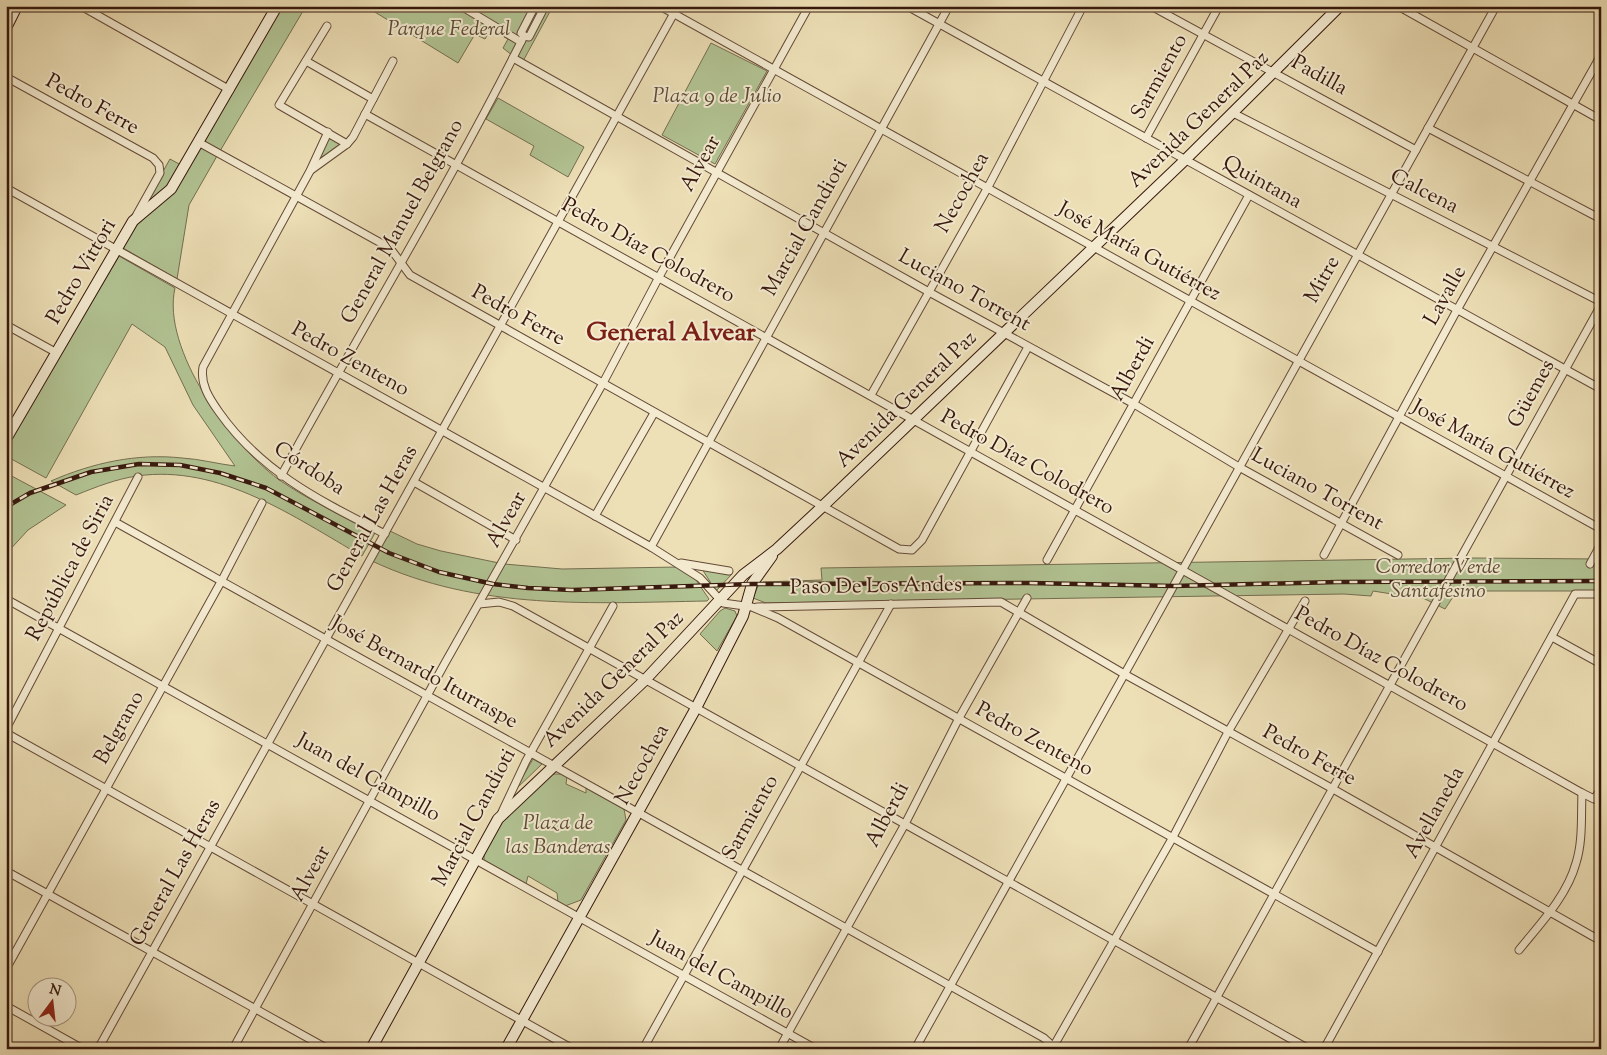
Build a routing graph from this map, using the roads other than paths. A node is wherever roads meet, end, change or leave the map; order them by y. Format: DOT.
graph roads {
  1 [pos="17,6"];
  2 [pos="81,6"];
  3 [pos="277,6"];
  4 [pos="461,6"];
  5 [pos="535,6"];
  6 [pos="545,6"];
  7 [pos="660,6"];
  8 [pos="678,6"];
  9 [pos="810,6"];
  10 [pos="907,6"];
  11 [pos="949,6"];
  12 [pos="1083,6"];
  13 [pos="1151,6"];
  14 [pos="1219,6"];
  15 [pos="1340,6"];
  16 [pos="1398,6"];
  17 [pos="1496,6"];
  18 [pos="674,14"];
  19 [pos="940,24"];
  20 [pos="327,26"];
  21 [pos="6,28"];
  22 [pos="1203,35"];
  23 [pos="523,39"];
  24 [pos="1473,47"];
  25 [pos="1601,55"];
  26 [pos="513,58"];
  27 [pos="306,61"];
  28 [pos="393,61"];
  29 [pos="775,70"];
  30 [pos="1275,73"];
  31 [pos="6,77"];
  32 [pos="1045,82"];
  33 [pos="230,90"];
  34 [pos="373,99"];
  35 [pos="1573,104"];
  36 [pos="1233,113"];
  37 [pos="365,114"];
  38 [pos="617,117"];
  39 [pos="1601,120"];
  40 [pos="1428,128"];
  41 [pos="883,129"];
  42 [pos="328,132"];
  43 [pos="1146,138"];
  44 [pos="200,143"];
  45 [pos="347,144"];
  46 [pos="1416,150"];
  47 [pos="1185,160"];
  48 [pos="456,164"];
  49 [pos="310,170"];
  50 [pos="716,173"];
  51 [pos="1529,181"];
  52 [pos="988,187"];
  53 [pos="6,188"];
  54 [pos="296,195"];
  55 [pos="1248,195"];
  56 [pos="1391,195"];
  57 [pos="1601,219"];
  58 [pos="133,222"];
  59 [pos="558,222"];
  60 [pos="825,234"];
  61 [pos="1093,247"];
  62 [pos="1493,247"];
  63 [pos="117,249"];
  64 [pos="1357,255"];
  65 [pos="401,263"];
  66 [pos="659,277"];
  67 [pos="929,292"];
  68 [pos="1191,301"];
  69 [pos="1601,303"];
  70 [pos="1457,310"];
  71 [pos="232,314"];
  72 [pos="6,325"];
  73 [pos="500,326"];
  74 [pos="1004,333"];
  75 [pos="766,337"];
  76 [pos="1028,347"];
  77 [pos="57,353"];
  78 [pos="1298,361"];
  79 [pos="1565,370"];
  80 [pos="337,372"];
  81 [pos="603,383"];
  82 [pos="1601,389"];
  83 [pos="871,395"];
  84 [pos="1134,404"];
  85 [pos="654,413"];
  86 [pos="1398,418"];
  87 [pos="914,419"];
  88 [pos="442,432"];
  89 [pos="6,438"];
  90 [pos="707,442"];
  91 [pos="972,452"];
  92 [pos="1240,467"];
  93 [pos="281,476"];
  94 [pos="1506,476"];
  95 [pos="138,477"];
  96 [pos="414,482"];
  97 [pos="544,488"];
  98 [pos="262,503"];
  99 [pos="823,506"];
  100 [pos="1075,510"];
  101 [pos="594,516"];
  102 [pos="115,522"];
  103 [pos="1341,523"];
  104 [pos="1601,529"];
  105 [pos="385,534"];
  106 [pos="516,540"];
  107 [pos="1601,544"];
  108 [pos="651,547"];
  109 [pos="778,549"];
  110 [pos="1324,555"];
  111 [pos="1398,555"];
  112 [pos="1047,560"];
  113 [pos="676,562"];
  114 [pos="1590,564"];
  115 [pos="1182,570"];
  116 [pos="729,571"];
  117 [pos="222,580"];
  118 [pos="1601,594"];
  119 [pos="1027,598"];
  120 [pos="6,599"];
  121 [pos="1305,601"];
  122 [pos="720,602"];
  123 [pos="1001,602"];
  124 [pos="479,604"];
  125 [pos="890,604"];
  126 [pos="613,606"];
  127 [pos="749,607"];
  128 [pos="1019,612"];
  129 [pos="58,628"];
  130 [pos="1289,629"];
  131 [pos="1552,637"];
  132 [pos="326,639"];
  133 [pos="588,648"];
  134 [pos="857,663"];
  135 [pos="1601,664"];
  136 [pos="1126,675"];
  137 [pos="645,680"];
  138 [pos="163,685"];
  139 [pos="1390,685"];
  140 [pos="429,696"];
  141 [pos="696,708"];
  142 [pos="959,718"];
  143 [pos="6,731"];
  144 [pos="1228,732"];
  145 [pos="268,744"];
  146 [pos="1494,744"];
  147 [pos="531,753"];
  148 [pos="799,765"];
  149 [pos="554,766"];
  150 [pos="1066,778"];
  151 [pos="106,788"];
  152 [pos="1334,789"];
  153 [pos="1601,789"];
  154 [pos="1582,793"];
  155 [pos="371,800"];
  156 [pos="637,813"];
  157 [pos="498,819"];
  158 [pos="905,824"];
  159 [pos="1173,836"];
  160 [pos="211,846"];
  161 [pos="1436,848"];
  162 [pos="476,858"];
  163 [pos="6,870"];
  164 [pos="742,870"];
  165 [pos="1007,883"];
  166 [pos="1274,893"];
  167 [pos="47,894"];
  168 [pos="315,903"];
  169 [pos="1550,913"];
  170 [pos="580,917"];
  171 [pos="847,927"];
  172 [pos="1112,940"];
  173 [pos="1601,941"];
  174 [pos="1519,950"];
  175 [pos="152,952"];
  176 [pos="1378,952"];
  177 [pos="419,962"];
  178 [pos="6,969"];
  179 [pos="684,975"];
  180 [pos="950,986"];
  181 [pos="1217,998"];
  182 [pos="6,1006"];
  183 [pos="255,1009"];
  184 [pos="522,1020"];
  185 [pos="787,1033"];
  186 [pos="1053,1048"];
  187 [pos="83,1049"];
  188 [pos="98,1049"];
  189 [pos="233,1049"];
  190 [pos="328,1049"];
  191 [pos="371,1049"];
  192 [pos="506,1049"];
  193 [pos="573,1049"];
  194 [pos="643,1049"];
  195 [pos="779,1049"];
  196 [pos="816,1049"];
  197 [pos="915,1049"];
  198 [pos="1188,1049"];
  199 [pos="1309,1049"];
  200 [pos="1324,1049"];
  1 -- 21 [label="main road"];
  2 -- 33 [label="street"];
  3 -- 33 [label="main road, Pedro Vittori"];
  4 -- 23 [label="street"];
  5 -- 23 [label="street"];
  6 -- 23 [label="street"];
  7 -- 18 [label="street, José María Gutiérrez"];
  8 -- 18 [label="street, General Las Heras"];
  9 -- 29 [label="street, Alvear"];
  10 -- 19 [label="street, Quintana"];
  11 -- 19 [label="street, Marcial Candioti"];
  12 -- 32 [label="street, Necochea"];
  13 -- 22 [label="street, Padilla"];
  14 -- 22 [label="street, Sarmiento"];
  15 -- 30 [label="main road, Avenida General Paz"];
  16 -- 24 [label="street"];
  17 -- 24 [label="street, Mitre"];
  18 -- 29 [label="street, José María Gutiérrez"];
  18 -- 38 [label="street, General Las Heras"];
  19 -- 32 [label="street, Quintana"];
  19 -- 41 [label="street, Marcial Candioti"];
  20 -- 27 [label="street"];
  22 -- 30 [label="street, Padilla"];
  22 -- 43 [label="street, Sarmiento"];
  23 -- 26 [label="street, General Manuel Belgrano"];
  24 -- 35 [label="street"];
  24 -- 40 [label="street, Mitre"];
  25 -- 35 [label="street, Lavalle"];
  26 -- 38 [label="street, Luciano Torrent"];
  26 -- 48 [label="street, General Manuel Belgrano"];
  27 -- 34 [label="street"];
  27 -- 42 [label="street"];
  28 -- 34 [label="street"];
  29 -- 41 [label="street, José María Gutiérrez"];
  29 -- 50 [label="street, Alvear"];
  30 -- 36 [label="main road, Avenida General Paz"];
  30 -- 46 [label="street, Padilla"];
  31 -- 58 [label="street, Pedro Ferre"];
  32 -- 43 [label="street, Quintana"];
  32 -- 52 [label="street, Necochea"];
  33 -- 44 [label="main road, Pedro Vittori"];
  34 -- 37 [label="street"];
  35 -- 39 [label="street"];
  35 -- 51 [label="street, Lavalle"];
  36 -- 47 [label="main road, Avenida General Paz"];
  36 -- 56 [label="street, Calcena"];
  37 -- 45 [label="street"];
  37 -- 48 [label="street, Pedro Díaz Colodrero"];
  38 -- 50 [label="street, Luciano Torrent"];
  38 -- 59 [label="street, General Las Heras"];
  40 -- 46 [label="street, Mitre"];
  40 -- 51 [label="street"];
  41 -- 52 [label="street, José María Gutiérrez"];
  41 -- 60 [label="street, Marcial Candioti"];
  42 -- 45 [label="street"];
  42 -- 49 [label="street"];
  43 -- 47 [label="street, Quintana"];
  44 -- 54 [label="street, Pedro Ferre"];
  44 -- 58 [label="main road, Pedro Vittori"];
  45 -- 49 [label="street"];
  46 -- 56 [label="street, Mitre"];
  47 -- 55 [label="street, Quintana"];
  47 -- 61 [label="main road, Avenida General Paz"];
  48 -- 59 [label="street, Pedro Díaz Colodrero"];
  48 -- 65 [label="street, General Manuel Belgrano"];
  49 -- 54 [label="street"];
  50 -- 60 [label="street, Luciano Torrent"];
  50 -- 66 [label="street, Alvear"];
  51 -- 57 [label="street"];
  51 -- 62 [label="street, Lavalle"];
  52 -- 61 [label="street, José María Gutiérrez"];
  52 -- 67 [label="street, Necochea"];
  53 -- 63 [label="street, Pedro Zenteno"];
  54 -- 65 [label="street, Pedro Ferre"];
  54 -- 71 [label="street"];
  55 -- 64 [label="street, Quintana"];
  55 -- 68 [label="street, Alberdi"];
  56 -- 62 [label="street, Calcena"];
  56 -- 64 [label="street, Mitre"];
  58 -- 63 [label="main road, Pedro Vittori"];
  59 -- 66 [label="street, Pedro Díaz Colodrero"];
  59 -- 73 [label="street, General Las Heras"];
  60 -- 67 [label="street, Luciano Torrent"];
  60 -- 75 [label="street, Marcial Candioti"];
  61 -- 68 [label="street, José María Gutiérrez"];
  61 -- 74 [label="main road, Avenida General Paz"];
  62 -- 69 [label="street, Calcena"];
  62 -- 70 [label="street, Lavalle"];
  63 -- 71 [label="street, Pedro Zenteno"];
  63 -- 77 [label="main road, Pedro Vittori"];
  64 -- 70 [label="street, Quintana"];
  64 -- 78 [label="street, Mitre"];
  65 -- 73 [label="street, Pedro Ferre"];
  65 -- 80 [label="street, General Manuel Belgrano"];
  66 -- 75 [label="street, Pedro Díaz Colodrero"];
  66 -- 81 [label="street, Alvear"];
  67 -- 74 [label="street, Luciano Torrent"];
  67 -- 83 [label="street, Necochea"];
  68 -- 78 [label="street, José María Gutiérrez"];
  68 -- 84 [label="street, Alberdi"];
  69 -- 79 [label="street, Güemes"];
  70 -- 79 [label="street, Quintana"];
  70 -- 86 [label="street, Lavalle"];
  71 -- 80 [label="street, Pedro Zenteno"];
  71 -- 93 [label="street, Córdoba"];
  72 -- 77 [label="street"];
  73 -- 81 [label="street, Pedro Ferre"];
  73 -- 88 [label="street, General Las Heras"];
  74 -- 76 [label="street, Luciano Torrent"];
  74 -- 87 [label="main road, Avenida General Paz"];
  75 -- 83 [label="street, Pedro Díaz Colodrero"];
  75 -- 90 [label="street, Marcial Candioti"];
  76 -- 84 [label="street, Luciano Torrent"];
  76 -- 91 [label="street"];
  77 -- 89 [label="main road, Pedro Vittori"];
  78 -- 86 [label="street, José María Gutiérrez"];
  78 -- 92 [label="street, Mitre"];
  79 -- 82 [label="street, Quintana"];
  79 -- 94 [label="street, Güemes"];
  80 -- 88 [label="street, Pedro Zenteno"];
  80 -- 93 [label="street, General Manuel Belgrano"];
  81 -- 85 [label="street, Pedro Ferre"];
  81 -- 97 [label="street, Alvear"];
  83 -- 87 [label="street, Pedro Díaz Colodrero"];
  84 -- 92 [label="street, Luciano Torrent"];
  84 -- 100 [label="street, Alberdi"];
  85 -- 90 [label="street, Pedro Ferre"];
  85 -- 101 [label="street"];
  86 -- 94 [label="street, José María Gutiérrez"];
  86 -- 103 [label="street, Lavalle"];
  87 -- 91 [label="street, Pedro Díaz Colodrero"];
  87 -- 99 [label="main road, Avenida General Paz"];
  88 -- 96 [label="street, General Las Heras"];
  88 -- 97 [label="street, Pedro Zenteno"];
  90 -- 99 [label="street, Pedro Ferre"];
  90 -- 108 [label="street, Marcial Candioti"];
  91 -- 99 [label="street, Pedro Ferre"];
  91 -- 100 [label="street, Pedro Díaz Colodrero"];
  92 -- 103 [label="street, Luciano Torrent"];
  92 -- 115 [label="street, Mitre"];
  93 -- 105 [label="street, Córdoba"];
  94 -- 104 [label="street, José María Gutiérrez"];
  94 -- 139 [label="street, Güemes"];
  95 -- 102 [label="street, República de Siria"];
  96 -- 105 [label="street, General Las Heras"];
  96 -- 106 [label="street"];
  97 -- 101 [label="street, Pedro Zenteno"];
  97 -- 106 [label="street, Alvear"];
  98 -- 117 [label="street, Belgrano"];
  99 -- 109 [label="main road, Avenida General Paz"];
  100 -- 112 [label="street, Alberdi"];
  100 -- 115 [label="street, Pedro Díaz Colodrero"];
  101 -- 108 [label="street, Pedro Zenteno"];
  102 -- 117 [label="street, José Bernardo Iturraspe"];
  102 -- 129 [label="street, República de Siria"];
  103 -- 110 [label="street, Lavalle"];
  103 -- 111 [label="street, Luciano Torrent"];
  105 -- 132 [label="street, General Las Heras"];
  106 -- 124 [label="street, Alvear"];
  107 -- 114 [label="street"];
  108 -- 113 [label="street, Pedro Zenteno"];
  109 -- 122 [label="main road, Avenida General Paz"];
  109 -- 127 [label="main road, Necochea"];
  113 -- 116 [label="street, Pedro Zenteno"];
  113 -- 122 [label="street, Pedro Zenteno"];
  115 -- 130 [label="street, Pedro Díaz Colodrero"];
  115 -- 136 [label="street, Mitre"];
  117 -- 132 [label="street, José Bernardo Iturraspe"];
  117 -- 138 [label="street, Belgrano"];
  118 -- 131 [label="street, Avellaneda"];
  119 -- 128 [label="street, Alberdi"];
  120 -- 129 [label="street, Juan del Campillo"];
  121 -- 130 [label="street"];
  122 -- 127 [label="street, Pedro Zenteno"];
  122 -- 137 [label="main road, Avenida General Paz"];
  123 -- 125 [label="street, Paso De Los Andes"];
  123 -- 128 [label="street, Pedro Ferre"];
  124 -- 133 [label="street"];
  124 -- 140 [label="street, Alvear"];
  125 -- 127 [label="street, Paso De Los Andes"];
  125 -- 134 [label="street, Sarmiento"];
  126 -- 133 [label="street, Marcial Candioti"];
  127 -- 134 [label="street, Pedro Zenteno"];
  127 -- 141 [label="main road, Necochea"];
  128 -- 136 [label="street, Pedro Ferre"];
  128 -- 142 [label="street, Alberdi"];
  129 -- 138 [label="street, Juan del Campillo"];
  129 -- 143 [label="street, República de Siria"];
  130 -- 139 [label="street, Pedro Díaz Colodrero"];
  130 -- 144 [label="street"];
  131 -- 135 [label="street"];
  131 -- 146 [label="street, Avellaneda"];
  132 -- 140 [label="street, José Bernardo Iturraspe"];
  132 -- 145 [label="street, General Las Heras"];
  133 -- 137 [label="street"];
  133 -- 147 [label="street, Marcial Candioti"];
  134 -- 142 [label="street, Pedro Zenteno"];
  134 -- 148 [label="street, Sarmiento"];
  136 -- 144 [label="street, Pedro Ferre"];
  136 -- 150 [label="street, Mitre"];
  137 -- 141 [label="street"];
  137 -- 149 [label="main road, Avenida General Paz"];
  138 -- 145 [label="street, Juan del Campillo"];
  138 -- 151 [label="street, Belgrano"];
  139 -- 146 [label="street, Pedro Díaz Colodrero"];
  139 -- 152 [label="street, Güemes"];
  140 -- 147 [label="street, José Bernardo Iturraspe"];
  140 -- 155 [label="street, Alvear"];
  141 -- 148 [label="street"];
  141 -- 156 [label="main road, Necochea"];
  142 -- 150 [label="street, Pedro Zenteno"];
  142 -- 158 [label="street, Alberdi"];
  143 -- 151 [label="street"];
  144 -- 152 [label="street, Pedro Ferre"];
  144 -- 159 [label="street"];
  145 -- 155 [label="street, Juan del Campillo"];
  145 -- 160 [label="street, General Las Heras"];
  146 -- 154 [label="street, Pedro Díaz Colodrero"];
  146 -- 161 [label="street, Avellaneda"];
  147 -- 149 [label="street, José Bernardo Iturraspe"];
  147 -- 157 [label="street, Marcial Candioti"];
  148 -- 158 [label="street"];
  148 -- 164 [label="street, Sarmiento"];
  149 -- 156 [label="street, José Bernardo Iturraspe"];
  149 -- 157 [label="main road, Avenida General Paz"];
  150 -- 159 [label="street, Pedro Zenteno"];
  150 -- 165 [label="street, Mitre"];
  151 -- 160 [label="street"];
  151 -- 167 [label="street, Belgrano"];
  152 -- 161 [label="street, Pedro Ferre"];
  152 -- 166 [label="street, Güemes"];
  153 -- 154 [label="street, Pedro Díaz Colodrero"];
  154 -- 169 [label="street"];
  155 -- 162 [label="street, Juan del Campillo"];
  155 -- 168 [label="street, Alvear"];
  156 -- 164 [label="street, José Bernardo Iturraspe"];
  156 -- 170 [label="main road, Necochea"];
  157 -- 162 [label="main road, Marcial Candioti"];
  158 -- 165 [label="street"];
  158 -- 171 [label="street, Alberdi"];
  159 -- 166 [label="street, Pedro Zenteno"];
  159 -- 172 [label="street"];
  160 -- 168 [label="street"];
  160 -- 175 [label="street, General Las Heras"];
  161 -- 169 [label="street, Pedro Ferre"];
  161 -- 176 [label="street, Avellaneda"];
  162 -- 170 [label="street, Juan del Campillo"];
  162 -- 177 [label="main road, Marcial Candioti"];
  163 -- 167 [label="street"];
  164 -- 171 [label="street, José Bernardo Iturraspe"];
  164 -- 179 [label="street, Sarmiento"];
  165 -- 172 [label="street"];
  165 -- 180 [label="street, Mitre"];
  166 -- 176 [label="street, Pedro Zenteno"];
  166 -- 181 [label="street, Güemes"];
  167 -- 175 [label="street"];
  167 -- 178 [label="street, Belgrano"];
  168 -- 177 [label="street"];
  168 -- 183 [label="street, Alvear"];
  169 -- 173 [label="street, Pedro Ferre"];
  169 -- 174 [label="street"];
  170 -- 179 [label="street, Juan del Campillo"];
  170 -- 184 [label="main road, Necochea"];
  171 -- 180 [label="street, José Bernardo Iturraspe"];
  171 -- 185 [label="street, Alberdi"];
  172 -- 181 [label="street"];
  172 -- 186 [label="street"];
  175 -- 183 [label="street"];
  175 -- 188 [label="street, General Las Heras"];
  176 -- 200 [label="street, Avellaneda"];
  177 -- 184 [label="street"];
  177 -- 191 [label="main road, Marcial Candioti"];
  179 -- 185 [label="street, Juan del Campillo"];
  179 -- 194 [label="street, Sarmiento"];
  180 -- 186 [label="street, José Bernardo Iturraspe"];
  180 -- 197 [label="street, Mitre"];
  181 -- 198 [label="street, Güemes"];
  181 -- 199 [label="street"];
  182 -- 187 [label="street"];
  183 -- 189 [label="street, Alvear"];
  183 -- 190 [label="street"];
  184 -- 192 [label="main road, Necochea"];
  184 -- 193 [label="street"];
  185 -- 195 [label="street, Alberdi"];
  185 -- 196 [label="street, Juan del Campillo"];
}
